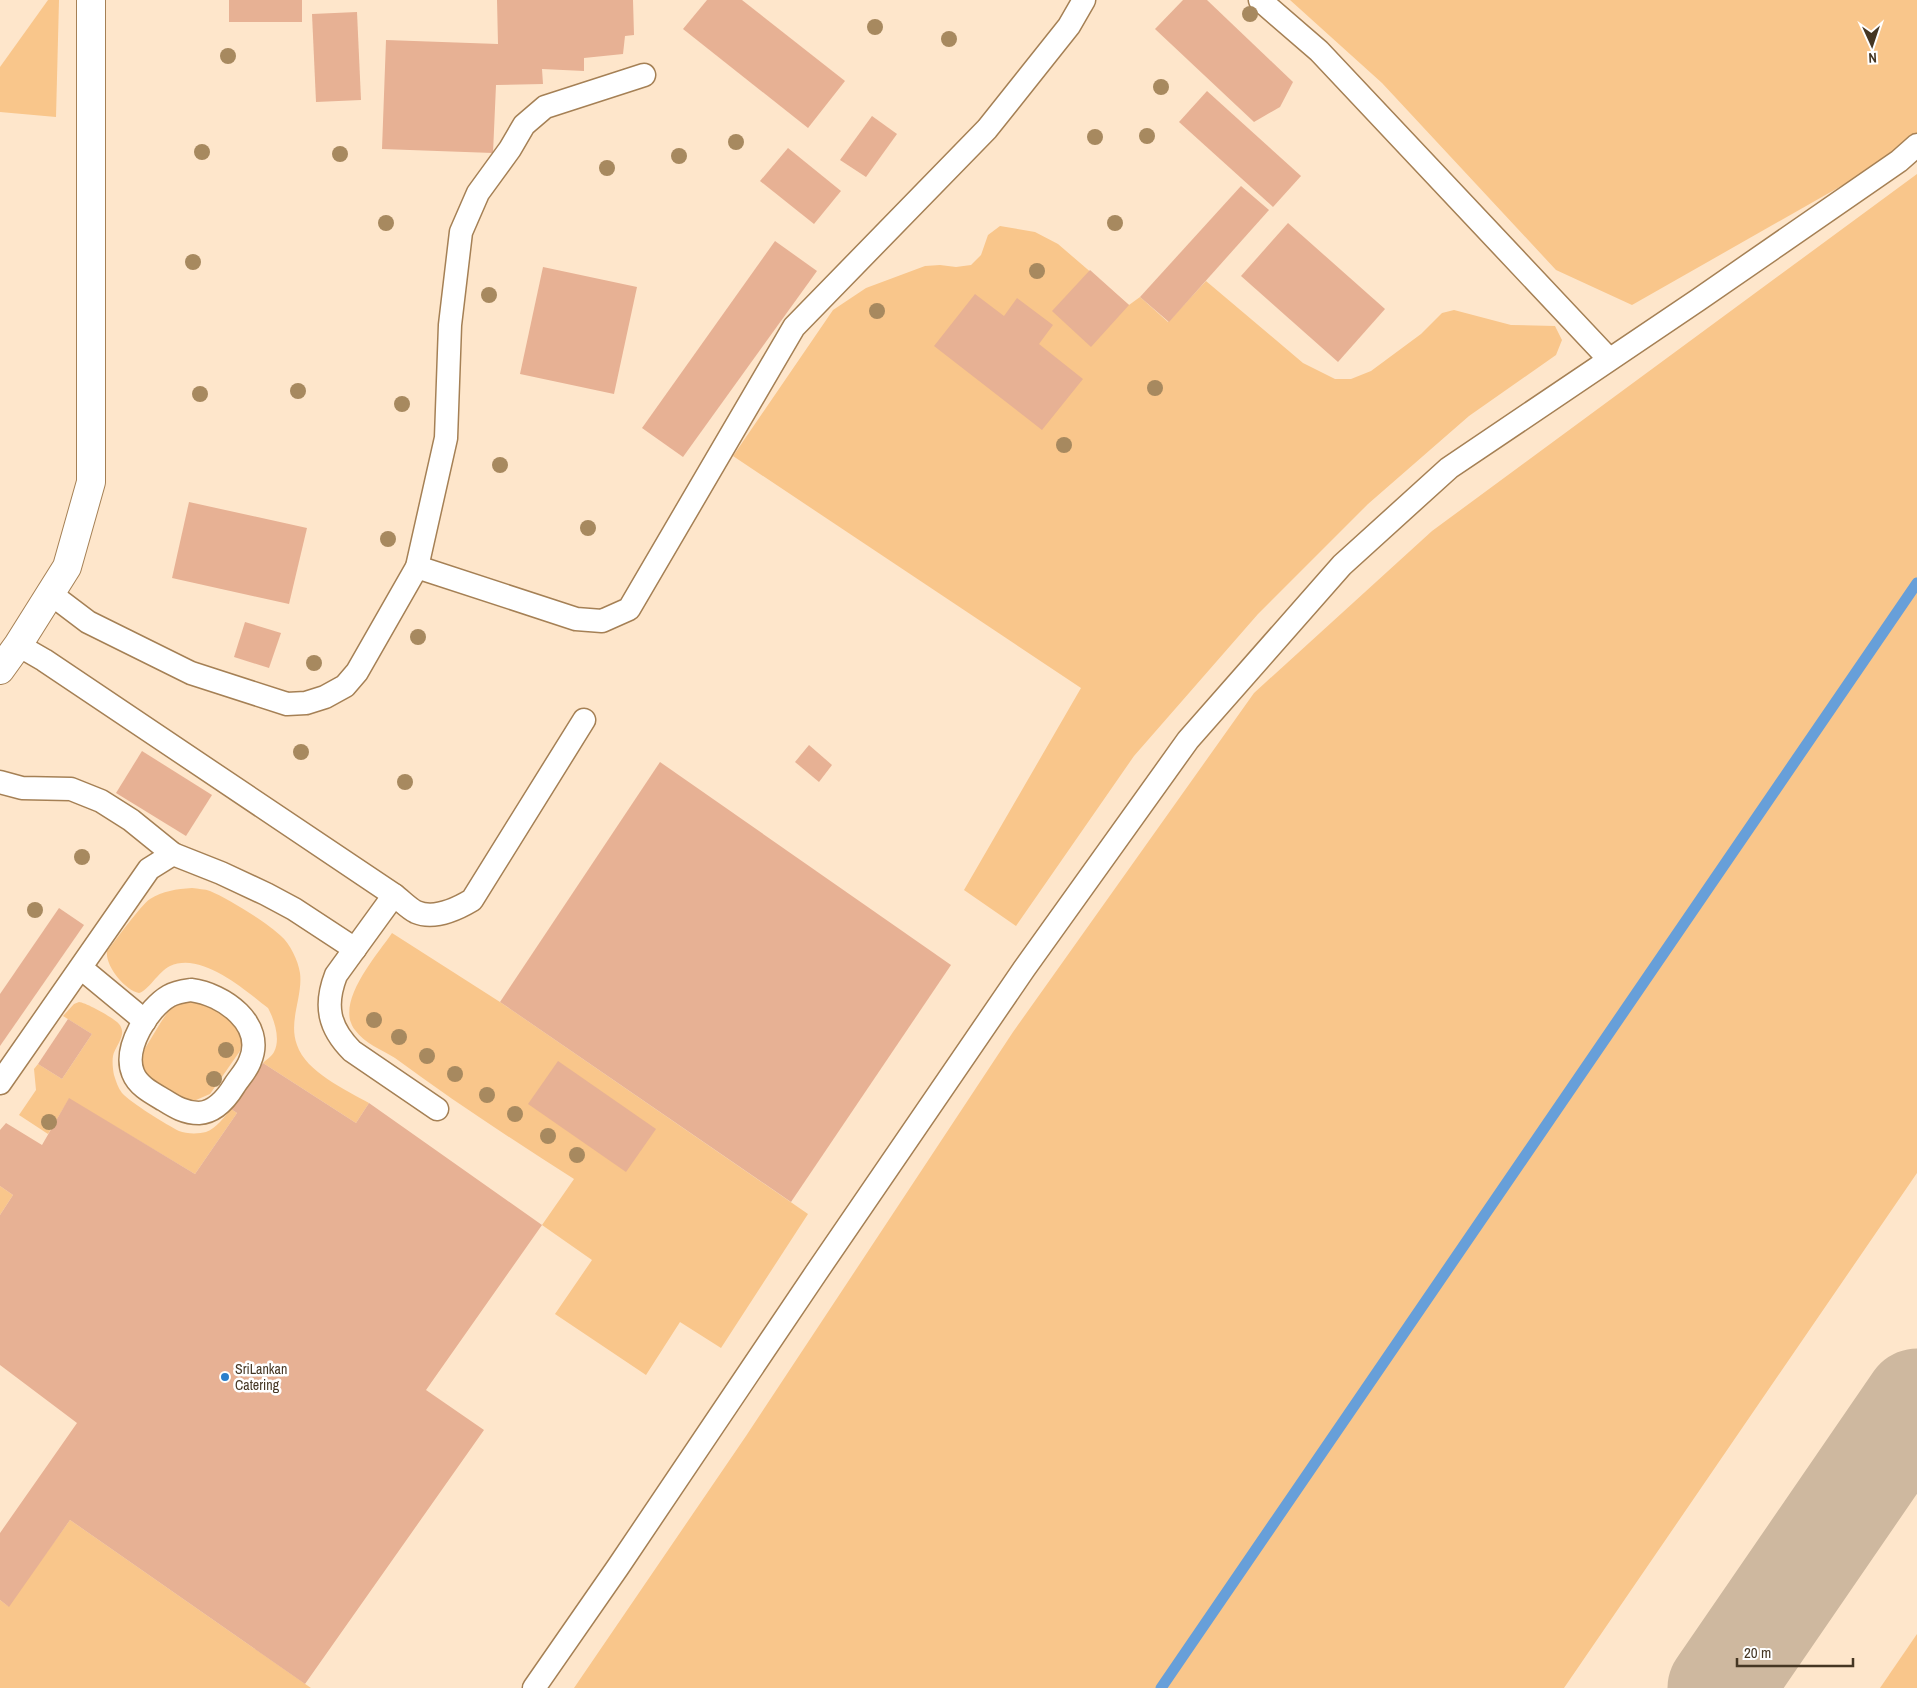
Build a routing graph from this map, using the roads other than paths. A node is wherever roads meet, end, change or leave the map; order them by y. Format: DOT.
graph roads {
  1 [pos="90,0"];
  2 [pos="1084,0"];
  3 [pos="1260,0"];
  4 [pos="644,75"];
  5 [pos="1917,145"];
  6 [pos="1609,360"];
  7 [pos="417,567"];
  8 [pos="51,594"];
  9 [pos="18,645"];
  10 [pos="0,670"];
  11 [pos="584,720"];
  12 [pos="0,782"];
  13 [pos="173,854"];
  14 [pos="394,895"];
  15 [pos="355,949"];
  16 [pos="81,968"];
  17 [pos="144,1021"];
  18 [pos="0,1083"];
  19 [pos="437,1109"];
  20 [pos="534,1688"];
  1 -- 8 [label="street"];
  2 -- 7 [label="lane"];
  3 -- 6 [label="lane"];
  4 -- 7 [label="lane"];
  5 -- 6 [label="lane"];
  6 -- 20 [label="lane"];
  7 -- 8 [label="lane"];
  8 -- 9 [label="street"];
  9 -- 10 [label="street"];
  9 -- 14 [label="lane"];
  11 -- 14 [label="lane"];
  12 -- 13 [label="lane"];
  13 -- 15 [label="lane"];
  13 -- 16 [label="lane"];
  14 -- 15 [label="lane"];
  15 -- 19 [label="lane"];
  16 -- 17 [label="lane"];
  16 -- 18 [label="lane"];
  17 -- 17 [label="lane"];
}
